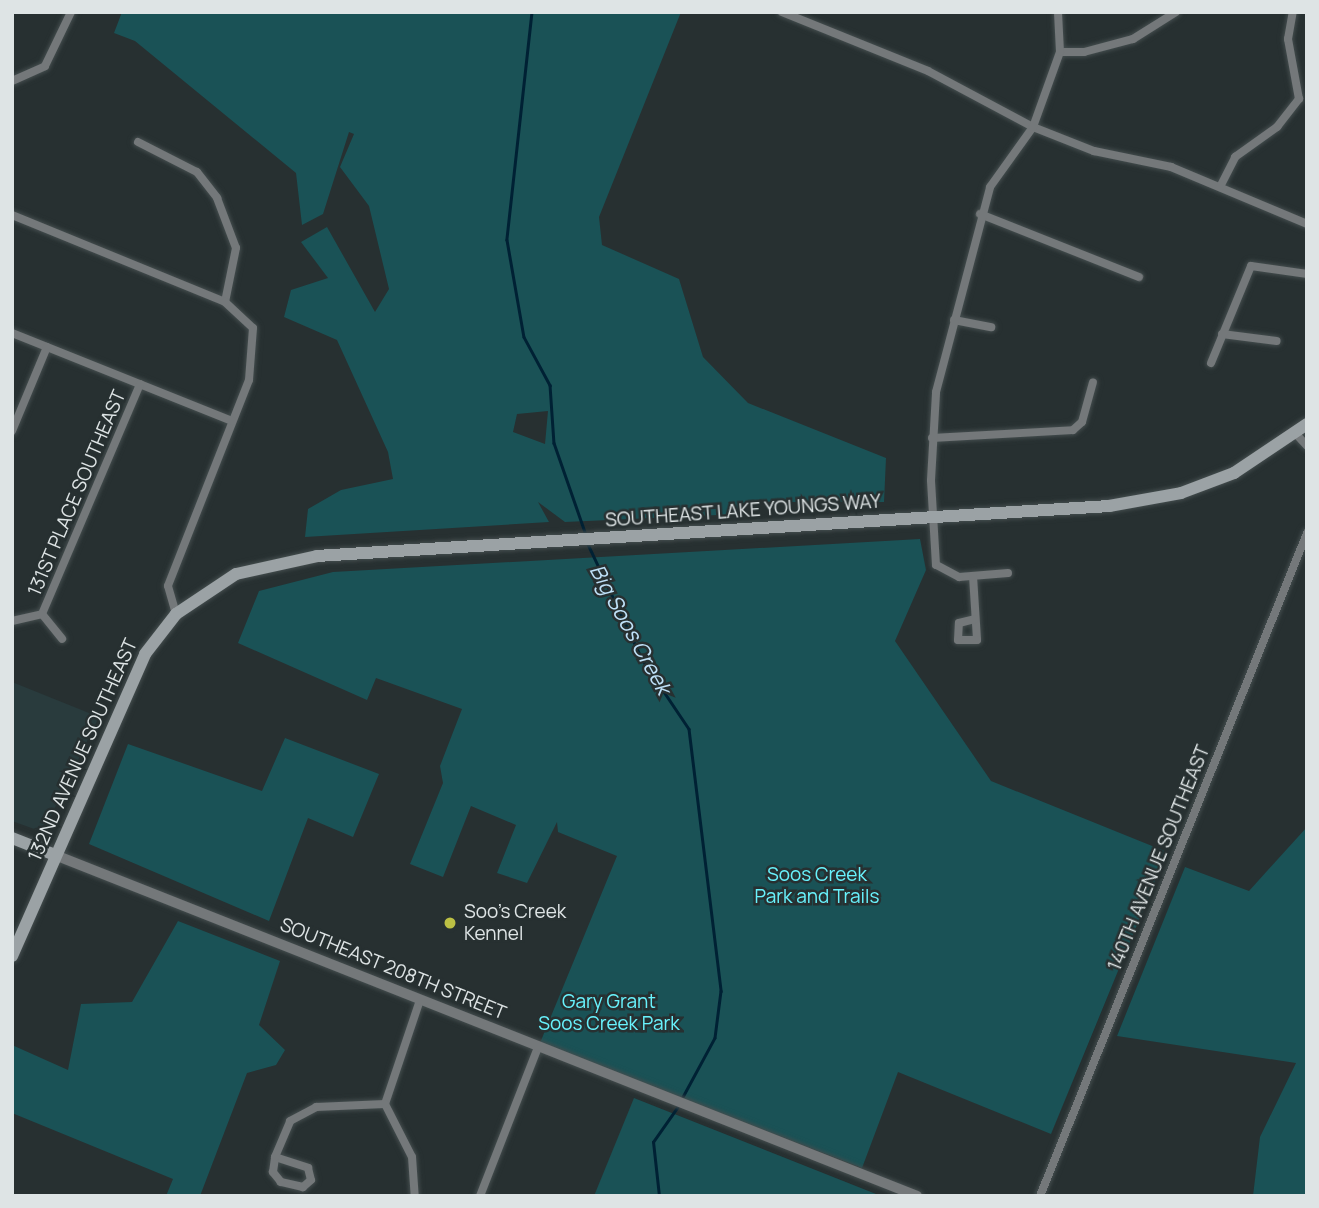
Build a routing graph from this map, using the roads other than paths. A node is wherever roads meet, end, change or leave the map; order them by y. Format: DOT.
graph roads {
  1 [pos="71,12"];
  2 [pos="782,12"];
  3 [pos="1058,12"];
  4 [pos="1176,12"];
  5 [pos="1293,12"];
  6 [pos="1060,52"];
  7 [pos="12,81"];
  8 [pos="1033,127"];
  9 [pos="138,142"];
  10 [pos="1220,187"];
  11 [pos="980,214"];
  12 [pos="12,215"];
  13 [pos="1307,224"];
  14 [pos="1307,274"];
  15 [pos="1139,277"];
  16 [pos="225,302"];
  17 [pos="954,320"];
  18 [pos="991,327"];
  19 [pos="12,332"];
  20 [pos="1222,334"];
  21 [pos="1277,341"];
  22 [pos="47,347"];
  23 [pos="1211,363"];
  24 [pos="1093,382"];
  25 [pos="140,383"];
  26 [pos="232,421"];
  27 [pos="1307,424"];
  28 [pos="12,431"];
  29 [pos="1296,434"];
  30 [pos="932,438"];
  31 [pos="1307,446"];
  32 [pos="932,518"];
  33 [pos="1307,533"];
  34 [pos="1008,573"];
  35 [pos="973,576"];
  36 [pos="42,614"];
  37 [pos="176,614"];
  38 [pos="975,619"];
  39 [pos="12,621"];
  40 [pos="62,639"];
  41 [pos="12,838"];
  42 [pos="55,855"];
  43 [pos="12,956"];
  44 [pos="421,1000"];
  45 [pos="538,1047"];
  46 [pos="384,1104"];
  47 [pos="275,1157"];
  48 [pos="415,1196"];
  49 [pos="480,1196"];
  50 [pos="917,1196"];
  51 [pos="1040,1196"];
  1 -- 7 [label="street"];
  2 -- 8 [label="street"];
  3 -- 6 [label="street"];
  4 -- 6 [label="street"];
  5 -- 10 [label="street"];
  6 -- 8 [label="street"];
  8 -- 10 [label="street"];
  8 -- 11 [label="street"];
  9 -- 16 [label="street"];
  10 -- 13 [label="street"];
  11 -- 15 [label="street"];
  11 -- 17 [label="street"];
  12 -- 16 [label="street"];
  14 -- 20 [label="street"];
  16 -- 26 [label="street"];
  17 -- 18 [label="street"];
  17 -- 30 [label="street"];
  19 -- 22 [label="street"];
  20 -- 21 [label="street"];
  20 -- 23 [label="street"];
  22 -- 25 [label="street"];
  22 -- 28 [label="street"];
  24 -- 30 [label="street"];
  25 -- 26 [label="street"];
  25 -- 36 [label="street, 131ST PLACE SOUTHEAST"];
  26 -- 37 [label="street"];
  27 -- 29 [label="main road, SOUTHEAST LAKE YOUNGS WAY"];
  29 -- 31 [label="street"];
  29 -- 32 [label="main road, SOUTHEAST LAKE YOUNGS WAY"];
  30 -- 32 [label="street"];
  32 -- 35 [label="street"];
  32 -- 37 [label="main road, SOUTHEAST LAKE YOUNGS WAY"];
  33 -- 51 [label="street, 140TH AVENUE SOUTHEAST"];
  34 -- 35 [label="street"];
  35 -- 38 [label="street"];
  36 -- 39 [label="street"];
  36 -- 40 [label="street"];
  37 -- 42 [label="main road, 132ND AVENUE SOUTHEAST"];
  41 -- 42 [label="main road, SOUTHEAST 208TH STREET"];
  42 -- 43 [label="main road, 132ND AVENUE SOUTHEAST"];
  42 -- 44 [label="street, SOUTHEAST 208TH STREET"];
  44 -- 45 [label="street, SOUTHEAST 208TH STREET"];
  44 -- 46 [label="street"];
  45 -- 49 [label="street"];
  45 -- 50 [label="street, SOUTHEAST 208TH STREET"];
  46 -- 47 [label="street"];
  46 -- 48 [label="street"];
  47 -- 47 [label="street"];
}
